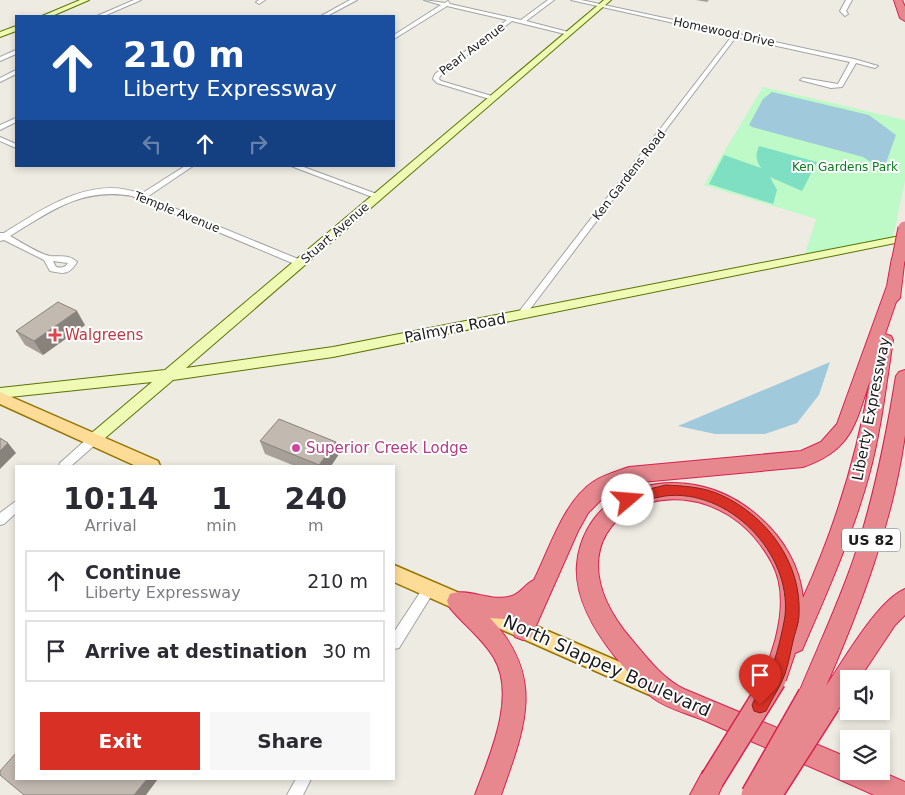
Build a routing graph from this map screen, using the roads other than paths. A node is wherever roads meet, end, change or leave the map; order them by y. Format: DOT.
graph roads {
  1 [pos="86,0"];
  2 [pos="138,0"];
  3 [pos="354,0"];
  4 [pos="427,0"];
  5 [pos="453,0"];
  6 [pos="551,0"];
  7 [pos="574,0"];
  8 [pos="849,0"];
  9 [pos="898,0"];
  10 [pos="605,3"];
  11 [pos="446,4"];
  12 [pos="844,14"];
  13 [pos="48,15"];
  14 [pos="102,15"];
  15 [pos="326,15"];
  16 [pos="905,18"];
  17 [pos="511,20"];
  18 [pos="522,22"];
  19 [pos="15,28"];
  20 [pos="569,33"];
  21 [pos="736,34"];
  22 [pos="0,35"];
  23 [pos="395,36"];
  24 [pos="15,52"];
  25 [pos="0,59"];
  26 [pos="854,61"];
  27 [pos="875,66"];
  28 [pos="15,72"];
  29 [pos="0,80"];
  30 [pos="803,80"];
  31 [pos="493,98"];
  32 [pos="15,120"];
  33 [pos="0,128"];
  34 [pos="0,140"];
  35 [pos="15,146"];
  36 [pos="188,167"];
  37 [pos="297,167"];
  38 [pos="378,196"];
  39 [pos="141,197"];
  40 [pos="905,228"];
  41 [pos="1,237"];
  42 [pos="905,238"];
  43 [pos="47,258"];
  44 [pos="300,264"];
  45 [pos="521,315"];
  46 [pos="874,365"];
  47 [pos="170,375"];
  48 [pos="905,376"];
  49 [pos="0,393"];
  50 [pos="0,398"];
  51 [pos="94,440"];
  52 [pos="65,465"];
  53 [pos="150,465"];
  54 [pos="15,507"];
  55 [pos="0,520"];
  56 [pos="395,573"];
  57 [pos="546,576"];
  58 [pos="429,589"];
  59 [pos="905,600"];
  60 [pos="462,603"];
  61 [pos="523,629"];
  62 [pos="395,641"];
  63 [pos="776,676"];
  64 [pos="662,690"];
  65 [pos="819,700"];
  66 [pos="840,767"];
  67 [pos="303,780"];
  68 [pos="870,780"];
  69 [pos="708,788"];
  70 [pos="904,794"];
  71 [pos="294,795"];
  72 [pos="488,795"];
  73 [pos="753,795"];
  74 [pos="770,795"];
  1 -- 13 [label="street"];
  2 -- 14 [label="street"];
  3 -- 15 [label="street"];
  4 -- 11 [label="street"];
  5 -- 11 [label="street"];
  6 -- 18 [label="street, Pearl Avenue"];
  7 -- 10 [label="street, Homewood Drive"];
  8 -- 12 [label="street"];
  9 -- 16 [label="highway"];
  10 -- 20 [label="street, Stuart Avenue"];
  10 -- 21 [label="street, Homewood Drive"];
  11 -- 17 [label="street"];
  11 -- 23 [label="street"];
  17 -- 18 [label="street"];
  17 -- 31 [label="street, Pearl Avenue"];
  18 -- 20 [label="street"];
  19 -- 22 [label="street"];
  20 -- 31 [label="street, Stuart Avenue"];
  21 -- 26 [label="street, Homewood Drive"];
  21 -- 45 [label="street, Ken Gardens Road"];
  24 -- 25 [label="street"];
  26 -- 27 [label="street, Homewood Drive"];
  26 -- 30 [label="street"];
  28 -- 29 [label="street"];
  31 -- 38 [label="street, Stuart Avenue"];
  32 -- 33 [label="street"];
  34 -- 35 [label="street"];
  36 -- 39 [label="street"];
  37 -- 38 [label="street"];
  38 -- 44 [label="street, Stuart Avenue"];
  39 -- 41 [label="street, Temple Avenue"];
  39 -- 44 [label="street, Temple Avenue"];
  40 -- 46 [label="highway, Liberty Expressway / US 82, bridge"];
  41 -- 43 [label="street"];
  42 -- 45 [label="street, Palmyra Road"];
  44 -- 47 [label="street, Stuart Avenue"];
  45 -- 47 [label="street, Palmyra Road"];
  46 -- 57 [label="highway"];
  46 -- 63 [label="highway, Liberty Expressway / US 82"];
  47 -- 49 [label="street, Palmyra Road"];
  47 -- 51 [label="street, Stuart Avenue"];
  48 -- 65 [label="highway, Liberty Expressway / US 82"];
  50 -- 51 [label="main road"];
  51 -- 52 [label="street, Stuart Avenue"];
  51 -- 53 [label="main road"];
  54 -- 55 [label="street"];
  56 -- 58 [label="main road, North Slappey Boulevard"];
  57 -- 60 [label="highway"];
  57 -- 61 [label="highway"];
  58 -- 60 [label="main road, North Slappey Boulevard"];
  58 -- 62 [label="street"];
  59 -- 65 [label="highway"];
  60 -- 61 [label="main road, North Slappey Boulevard"];
  60 -- 72 [label="highway"];
  61 -- 64 [label="main road, North Slappey Boulevard"];
  63 -- 64 [label="highway"];
  63 -- 69 [label="highway, Liberty Expressway, bridge"];
  64 -- 66 [label="highway, North Slappey Boulevard"];
  65 -- 73 [label="highway, Liberty Expressway / US 82, bridge"];
  65 -- 74 [label="highway, bridge"];
  67 -- 71 [label="street"];
  68 -- 70 [label="highway, North Slappey Boulevard"];
}
